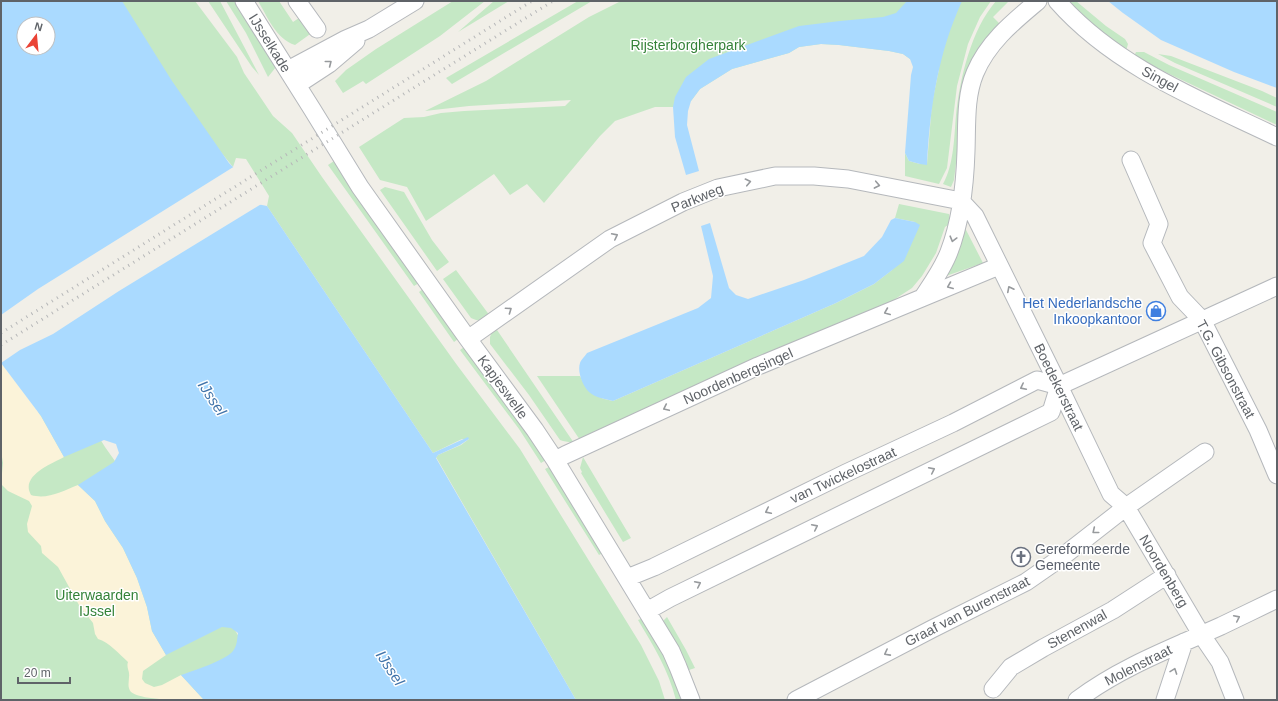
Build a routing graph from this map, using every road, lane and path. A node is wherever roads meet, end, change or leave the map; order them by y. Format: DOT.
graph roads {
  1 [pos="244,1"];
  2 [pos="297,1"];
  3 [pos="415,1"];
  4 [pos="1038,1"];
  5 [pos="1057,1"];
  6 [pos="317,29"];
  7 [pos="369,29"];
  8 [pos="288,70"];
  9 [pos="297,85"];
  10 [pos="1277,137"];
  11 [pos="1131,160"];
  12 [pos="961,201"];
  13 [pos="998,266"];
  14 [pos="1277,286"];
  15 [pos="923,297"];
  16 [pos="1202,320"];
  17 [pos="472,336"];
  18 [pos="1059,386"];
  19 [pos="1205,452"];
  20 [pos="560,457"];
  21 [pos="1277,475"];
  22 [pos="1126,507"];
  23 [pos="1167,575"];
  24 [pos="627,578"];
  25 [pos="1277,599"];
  26 [pos="647,611"];
  27 [pos="1201,634"];
  28 [pos="1184,642"];
  29 [pos="993,689"];
  30 [pos="1233,699"];
  31 [pos="691,700"];
  32 [pos="796,700"];
  33 [pos="1077,700"];
  34 [pos="1164,700"];
  1 -- 8 [label="street, IJsselkade"];
  2 -- 6 [label="street"];
  3 -- 7 [label="street"];
  4 -- 12 [label="street"];
  5 -- 10 [label="street, Singel"];
  7 -- 8 [label="street"];
  9 -- 7 [label="street, one-way"];
  8 -- 9 [label="street, IJsselkade"];
  9 -- 17 [label="street, Kapjeswelle"];
  11 -- 16 [label="street, T.G. Gibsonstraat"];
  12 -- 13 [label="street, Boedekerstraat"];
  12 -- 15 [label="street, one-way"];
  17 -- 12 [label="street, Parkweg, one-way"];
  13 -- 15 [label="street, Noordenbergsingel, one-way"];
  18 -- 13 [label="street, Boedekerstraat, one-way"];
  14 -- 16 [label="street"];
  15 -- 20 [label="street, Noordenbergsingel, one-way"];
  16 -- 18 [label="street"];
  16 -- 21 [label="street, T.G. Gibsonstraat"];
  17 -- 20 [label="street, Kapjeswelle"];
  18 -- 22 [label="street, Boedekerstraat"];
  18 -- 24 [label="street, van Twickelostraat, one-way"];
  26 -- 18 [label="street, one-way"];
  19 -- 22 [label="street, Graaf van Burenstraat"];
  20 -- 24 [label="street, Kapjeswelle"];
  22 -- 23 [label="street, Noordenberg"];
  22 -- 32 [label="street, Graaf van Burenstraat, one-way"];
  23 -- 27 [label="street, Noordenberg"];
  23 -- 29 [label="street, Stenenwal"];
  24 -- 26 [label="street, Kapjeswelle"];
  27 -- 25 [label="street, Molenstraat, one-way"];
  26 -- 31 [label="street, Kapjeswelle"];
  27 -- 28 [label="street, Molenstraat"];
  27 -- 30 [label="street, Noordenberg"];
  28 -- 33 [label="street, Molenstraat"];
  34 -- 28 [label="street, one-way"];
}
